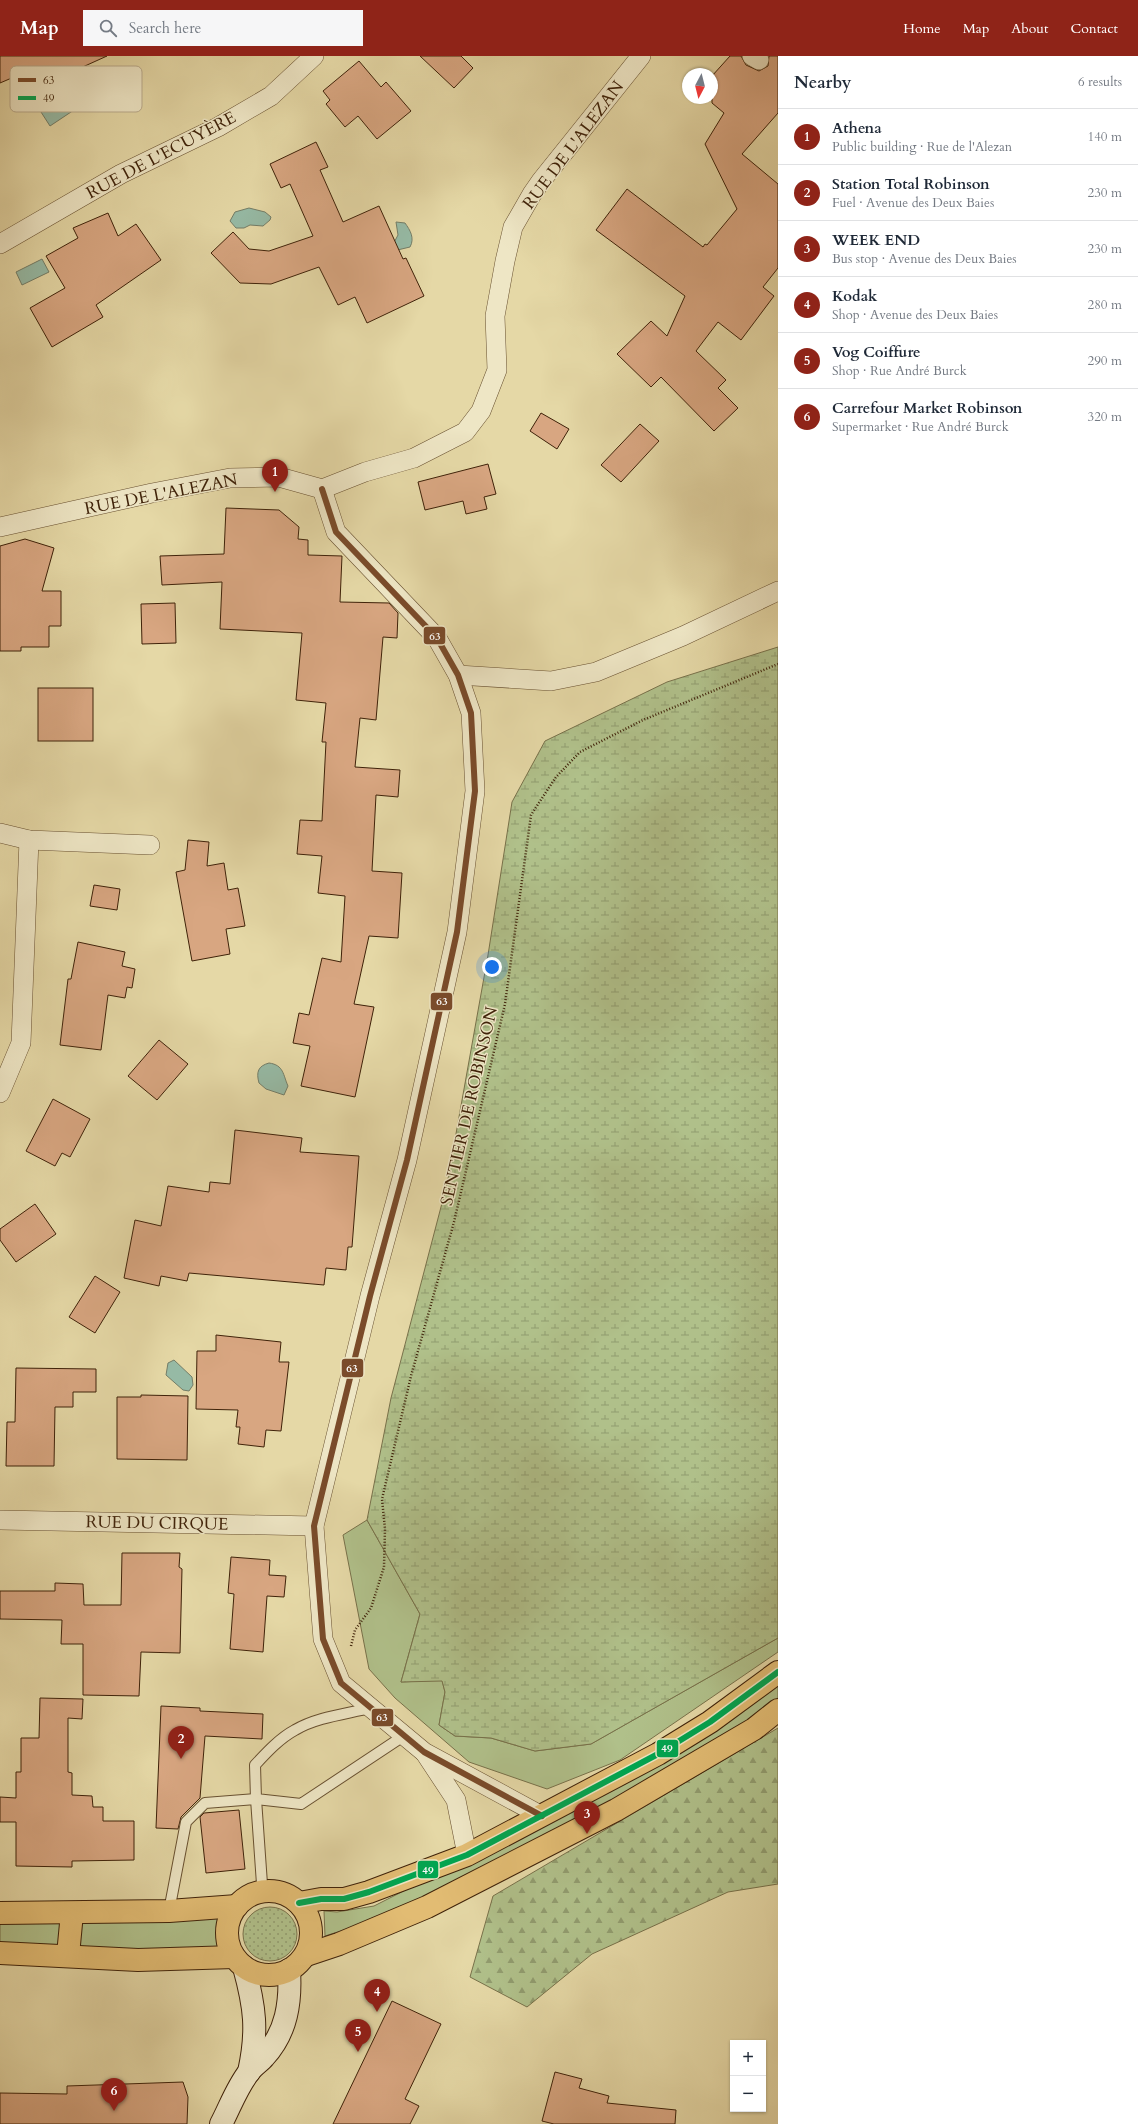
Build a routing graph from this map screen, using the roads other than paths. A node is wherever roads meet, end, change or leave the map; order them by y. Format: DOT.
graph roads {
  1 [pos="314,56"];
  2 [pos="641,56"];
  3 [pos="0,244"];
  4 [pos="322,488"];
  5 [pos="0,527"];
  6 [pos="778,591"];
  7 [pos="458,675"];
  8 [pos="0,833"];
  9 [pos="29,840"];
  10 [pos="150,845"];
  11 [pos="0,1093"];
  12 [pos="0,1520"];
  13 [pos="314,1526"];
  14 [pos="778,1672"];
  15 [pos="370,1708"];
  16 [pos="778,1710"];
  17 [pos="405,1735"];
  18 [pos="424,1752"];
  19 [pos="256,1799"];
  20 [pos="542,1816"];
  21 [pos="467,1855"];
  22 [pos="264,1891"];
  23 [pos="299,1903"];
  24 [pos="237,1906"];
  25 [pos="169,1911"];
  26 [pos="0,1913"];
  27 [pos="72,1913"];
  28 [pos="0,1953"];
  29 [pos="68,1955"];
  30 [pos="306,1955"];
  31 [pos="239,1962"];
  32 [pos="289,1970"];
  33 [pos="249,2072"];
  34 [pos="222,2124"];
  1 -- 3 [label="street, RUE DE L'ECUYÈRE"];
  2 -- 4 [label="street, RUE DE L'ALEZAN"];
  4 -- 5 [label="street, RUE DE L'ALEZAN"];
  4 -- 7 [label="street"];
  6 -- 7 [label="street"];
  7 -- 13 [label="street"];
  8 -- 9 [label="street"];
  9 -- 10 [label="street"];
  9 -- 11 [label="street"];
  12 -- 13 [label="street, RUE DU CIRQUE"];
  13 -- 15 [label="street"];
  14 -- 20 [label="main road"];
  15 -- 17 [label="street"];
  15 -- 19 [label="lane"];
  16 -- 30 [label="main road"];
  17 -- 18 [label="street"];
  17 -- 19 [label="lane"];
  18 -- 20 [label="street"];
  18 -- 21 [label="street"];
  19 -- 22 [label="lane"];
  19 -- 25 [label="lane"];
  20 -- 21 [label="main road"];
  21 -- 23 [label="main road"];
  22 -- 23 [label="main road"];
  22 -- 24 [label="main road"];
  23 -- 30 [label="main road"];
  24 -- 25 [label="main road"];
  24 -- 31 [label="main road"];
  25 -- 27 [label="main road"];
  26 -- 27 [label="main road"];
  27 -- 29 [label="main road"];
  28 -- 29 [label="main road"];
  29 -- 31 [label="main road"];
  30 -- 32 [label="main road"];
  31 -- 32 [label="main road"];
  31 -- 33 [label="street"];
  32 -- 33 [label="street"];
  33 -- 34 [label="street"];
}
